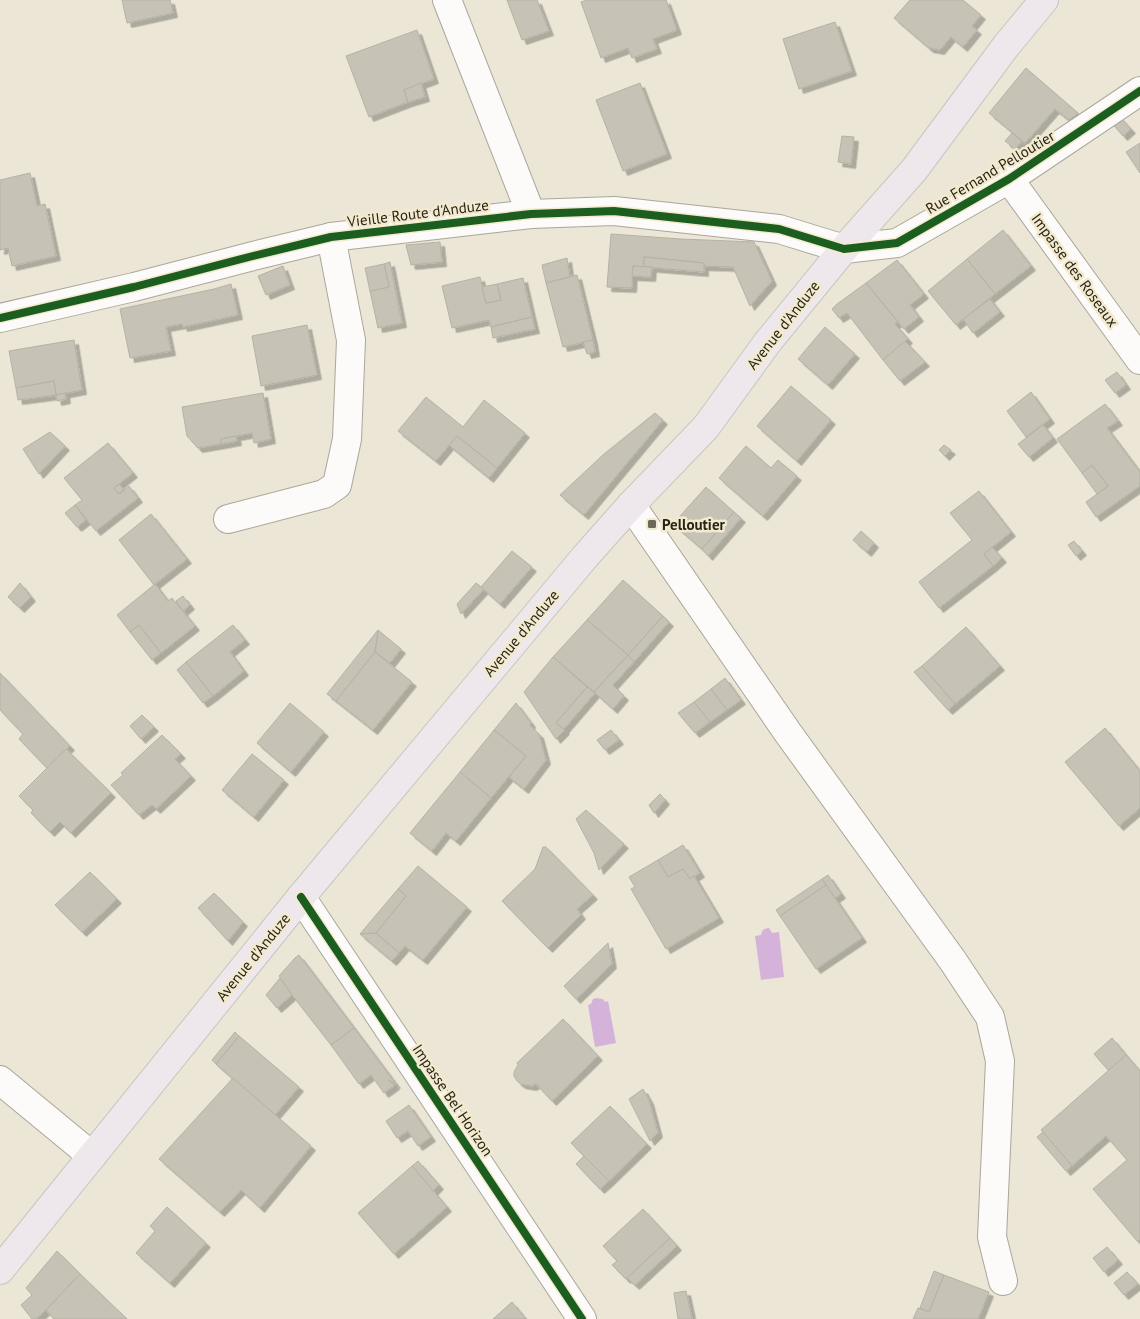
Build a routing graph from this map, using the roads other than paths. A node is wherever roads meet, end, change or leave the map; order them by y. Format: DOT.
graph roads {
  1 [pos="447,0"];
  2 [pos="1044,0"];
  3 [pos="1140,91"];
  4 [pos="1009,180"];
  5 [pos="531,214"];
  6 [pos="331,238"];
  7 [pos="844,249"];
  8 [pos="0,318"];
  9 [pos="1140,360"];
  10 [pos="631,505"];
  11 [pos="228,519"];
  12 [pos="301,897"];
  13 [pos="0,1080"];
  14 [pos="92,1156"];
  15 [pos="0,1270"];
  16 [pos="1003,1280"];
  17 [pos="582,1319"];
  1 -- 5 [label="street"];
  2 -- 7 [label="main road, Avenue d'Anduze"];
  3 -- 4 [label="street, Rue Fernand Pelloutier"];
  4 -- 7 [label="street, Rue Fernand Pelloutier"];
  4 -- 9 [label="street, Impasse des Roseaux"];
  5 -- 6 [label="street, Vieille Route d'Anduze"];
  5 -- 7 [label="street, Vieille Route d'Anduze"];
  6 -- 8 [label="street, Vieille Route d'Anduze"];
  6 -- 11 [label="street"];
  7 -- 10 [label="main road, Avenue d'Anduze"];
  10 -- 12 [label="main road, Avenue d'Anduze"];
  10 -- 16 [label="street"];
  12 -- 14 [label="main road, Avenue d'Anduze"];
  12 -- 17 [label="street, Impasse Bel Horizon"];
  13 -- 14 [label="street"];
  14 -- 15 [label="main road, Avenue d'Anduze"];
}
